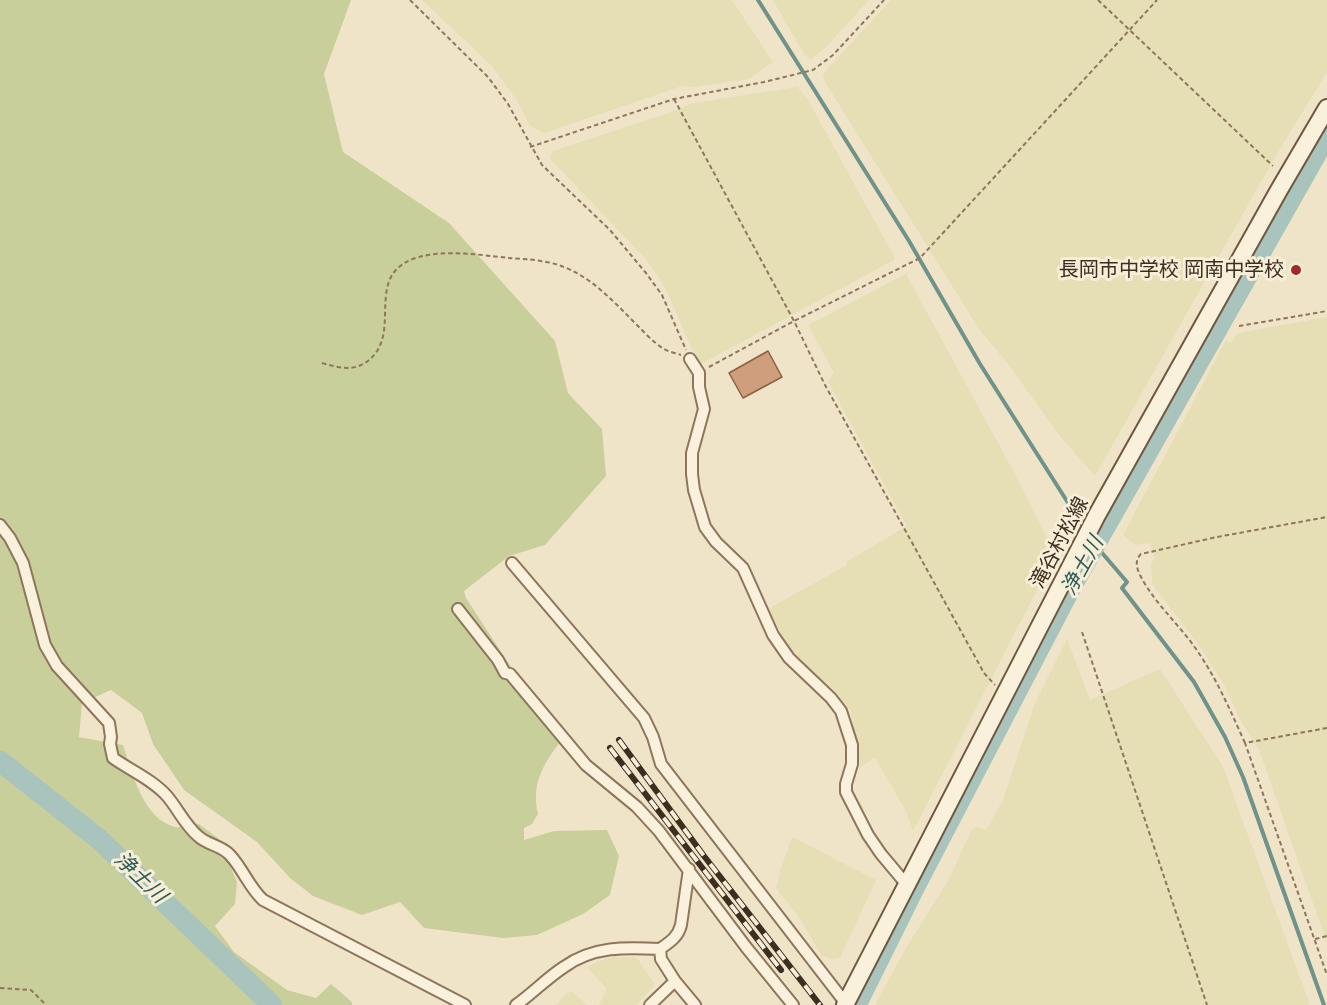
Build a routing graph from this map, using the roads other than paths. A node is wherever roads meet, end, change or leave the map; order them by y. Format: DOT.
graph roads {
  1 [pos="1327,108"];
  2 [pos="690,359"];
  3 [pos="0,525"];
  4 [pos="512,563"];
  5 [pos="458,609"];
  6 [pos="689,869"];
  7 [pos="908,885"];
  8 [pos="660,949"];
  9 [pos="675,981"];
  10 [pos="465,1005"];
  11 [pos="516,1005"];
  12 [pos="650,1005"];
  13 [pos="695,1005"];
  14 [pos="793,1005"];
  15 [pos="846,1005"];
  1 -- 7 [label="main road, 滝谷村松線"];
  2 -- 7 [label="street"];
  3 -- 10 [label="street"];
  4 -- 15 [label="street"];
  5 -- 6 [label="street"];
  6 -- 8 [label="street"];
  6 -- 14 [label="street"];
  7 -- 15 [label="main road, 滝谷村松線"];
  8 -- 9 [label="street"];
  8 -- 11 [label="street"];
  9 -- 12 [label="street"];
  9 -- 13 [label="street"];
}
